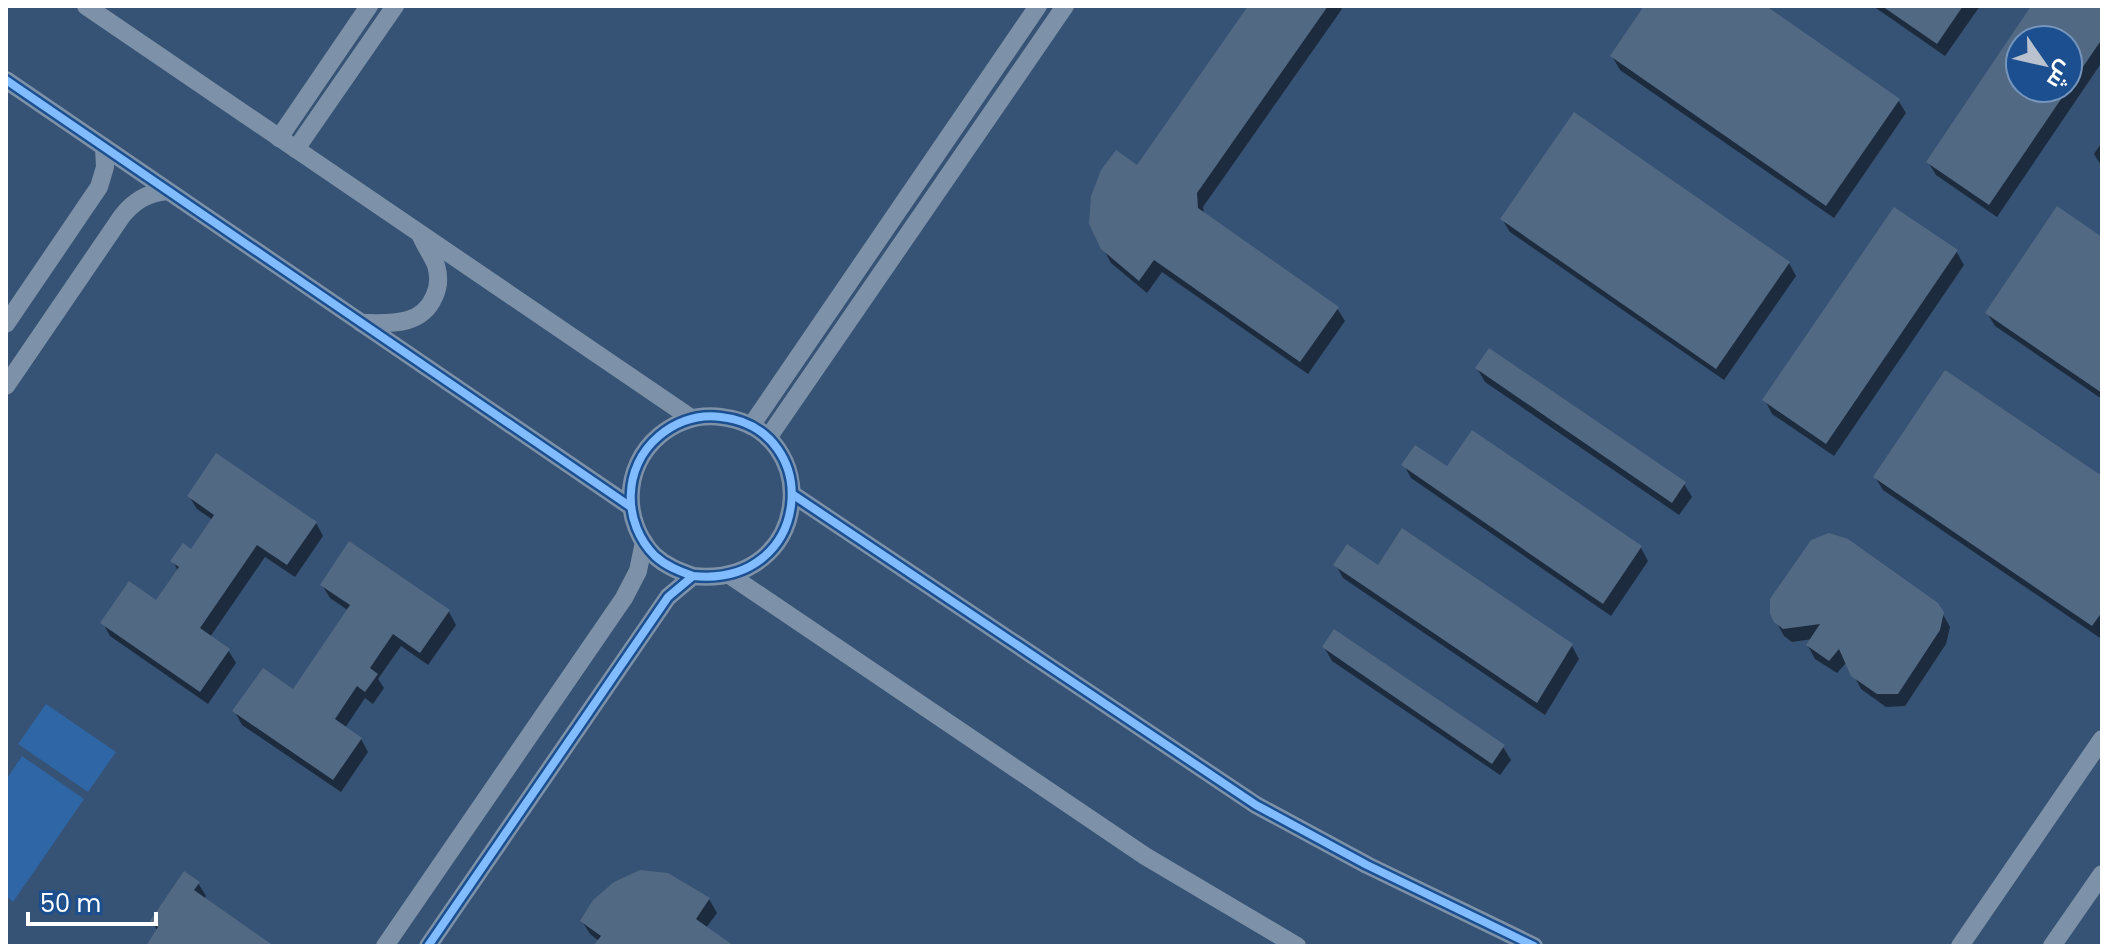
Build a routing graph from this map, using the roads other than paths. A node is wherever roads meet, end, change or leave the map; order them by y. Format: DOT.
graph roads {
  1 [pos="86,6"];
  2 [pos="369,6"];
  3 [pos="395,6"];
  4 [pos="1038,6"];
  5 [pos="1065,6"];
  6 [pos="6,80"];
  7 [pos="279,138"];
  8 [pos="104,147"];
  9 [pos="296,149"];
  10 [pos="167,191"];
  11 [pos="420,235"];
  12 [pos="361,323"];
  13 [pos="6,324"];
  14 [pos="8,378"];
  15 [pos="691,418"];
  16 [pos="751,426"];
  17 [pos="768,438"];
  18 [pos="792,494"];
  19 [pos="631,507"];
  20 [pos="644,542"];
  21 [pos="693,576"];
  22 [pos="731,576"];
  23 [pos="2102,739"];
  24 [pos="488,795"];
  25 [pos="518,815"];
  26 [pos="2102,874"];
  27 [pos="385,946"];
  28 [pos="428,946"];
  29 [pos="1297,946"];
  30 [pos="1534,946"];
  31 [pos="1960,946"];
  32 [pos="2052,946"];
  1 -- 7 [label="street"];
  2 -- 7 [label="street"];
  3 -- 9 [label="street"];
  4 -- 16 [label="street"];
  5 -- 17 [label="street"];
  6 -- 8 [label="street"];
  7 -- 9 [label="street"];
  8 -- 10 [label="street"];
  8 -- 13 [label="street"];
  9 -- 11 [label="street"];
  10 -- 12 [label="street"];
  10 -- 14 [label="street"];
  11 -- 12 [label="street"];
  11 -- 15 [label="street"];
  12 -- 19 [label="street"];
  15 -- 16 [label="street"];
  15 -- 19 [label="street"];
  16 -- 17 [label="street"];
  17 -- 18 [label="street"];
  18 -- 22 [label="street"];
  18 -- 30 [label="street"];
  19 -- 20 [label="street"];
  20 -- 21 [label="street"];
  20 -- 24 [label="street"];
  21 -- 22 [label="street"];
  21 -- 25 [label="street"];
  22 -- 29 [label="street"];
  23 -- 31 [label="street"];
  24 -- 25 [label="street"];
  24 -- 27 [label="street"];
  25 -- 28 [label="street"];
  26 -- 32 [label="street"];
}
